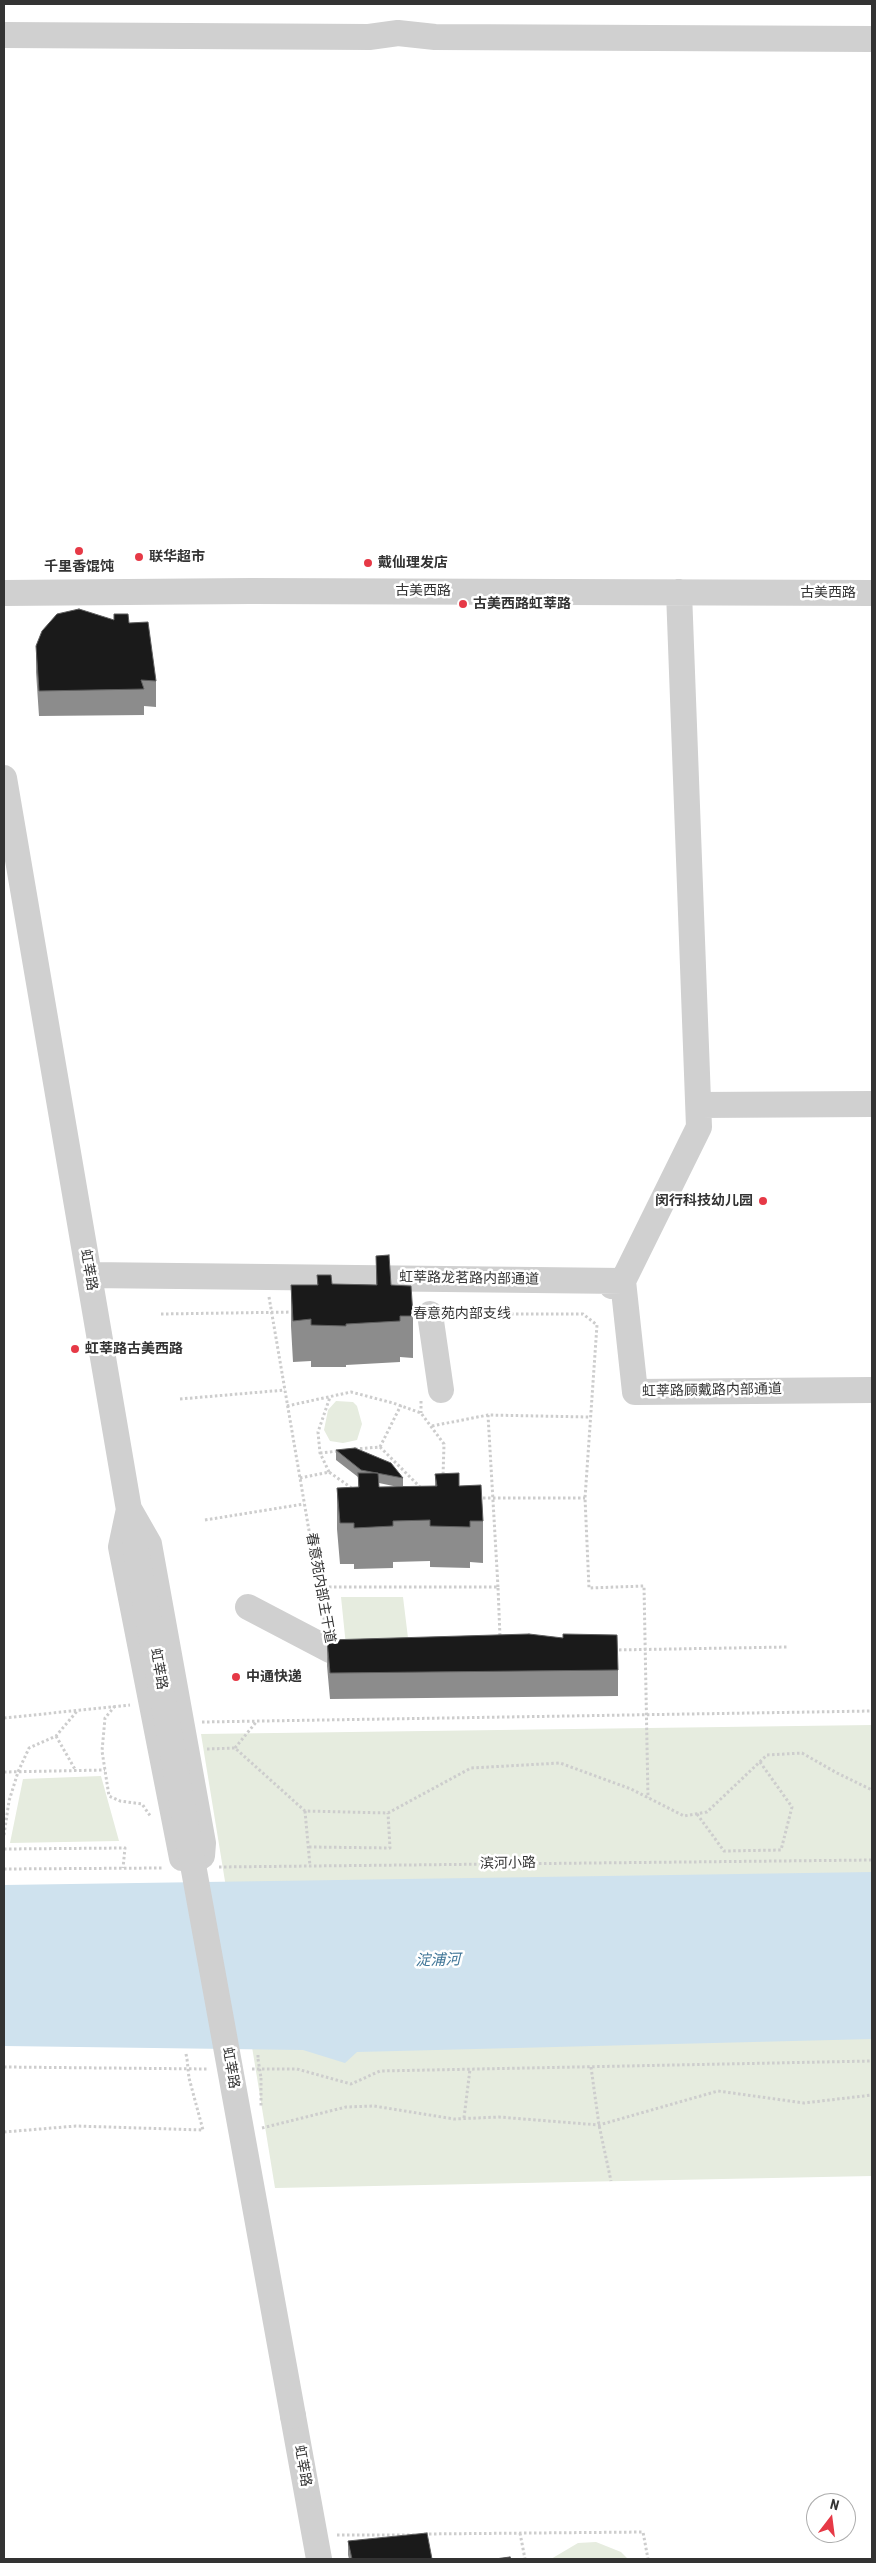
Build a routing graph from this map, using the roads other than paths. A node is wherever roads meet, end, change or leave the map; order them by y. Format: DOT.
graph roads {
  1 [pos="4,35"];
  2 [pos="872,39"];
  3 [pos="679,592"];
  4 [pos="4,593"];
  5 [pos="872,593"];
  6 [pos="4,778"];
  7 [pos="872,1104"];
  8 [pos="699,1105"];
  9 [pos="89,1275"];
  10 [pos="617,1283"];
  11 [pos="430,1314"];
  12 [pos="442,1390"];
  13 [pos="872,1390"];
  14 [pos="129,1509"];
  15 [pos="248,1607"];
  16 [pos="330,1650"];
  17 [pos="319,2559"];
  1 -- 2 [label="street"];
  3 -- 4 [label="street, 古美西路"];
  3 -- 5 [label="street, 古美西路"];
  3 -- 8 [label="street"];
  6 -- 9 [label="street, 虹莘路"];
  7 -- 8 [label="street"];
  8 -- 10 [label="street"];
  9 -- 10 [label="street, 虹莘路龙茗路内部通道"];
  9 -- 14 [label="street, 虹莘路"];
  10 -- 13 [label="street, 虹莘路顾戴路内部通道"];
  11 -- 12 [label="street"];
  14 -- 14 [label="street"];
  14 -- 17 [label="street, 虹莘路, bridge"];
  15 -- 16 [label="street"];
}
